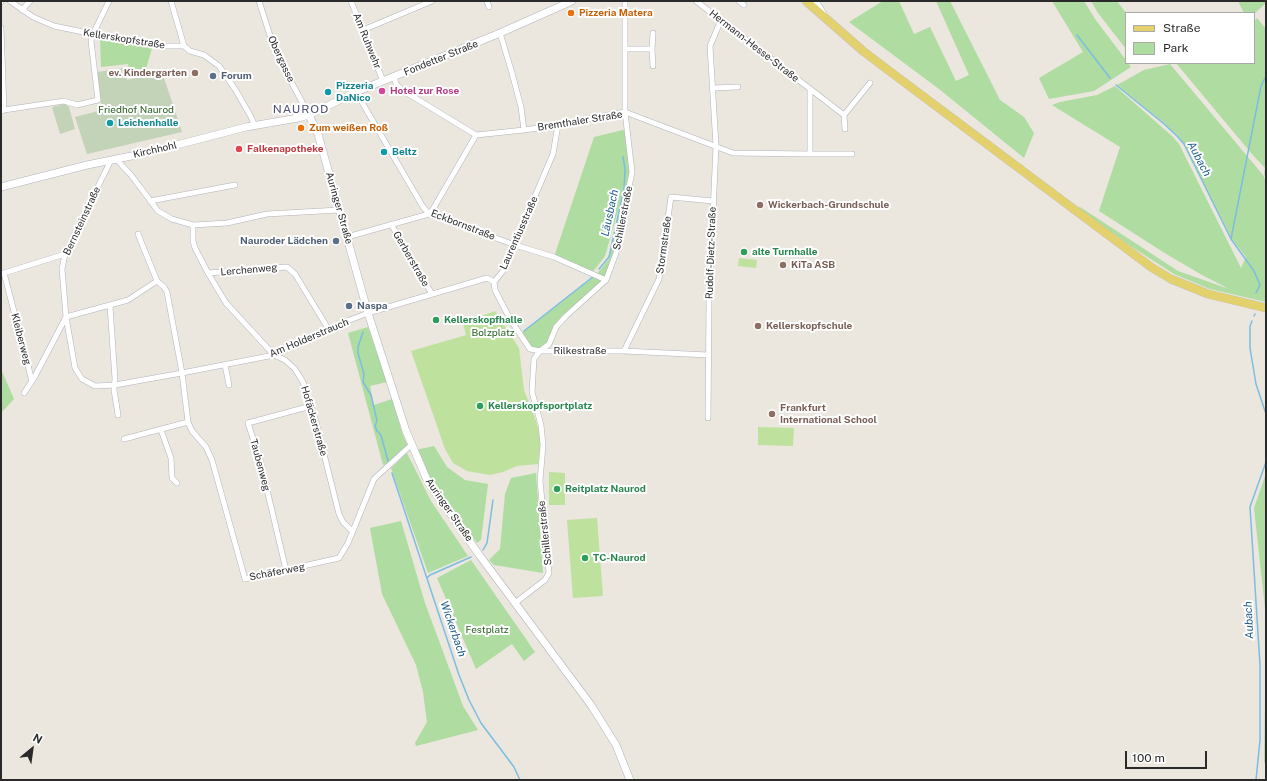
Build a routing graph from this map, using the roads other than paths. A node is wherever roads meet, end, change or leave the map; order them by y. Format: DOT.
graph roads {
  1 [pos="10,1"];
  2 [pos="30,1"];
  3 [pos="109,1"];
  4 [pos="170,1"];
  5 [pos="259,1"];
  6 [pos="351,1"];
  7 [pos="432,1"];
  8 [pos="487,1"];
  9 [pos="572,1"];
  10 [pos="625,1"];
  11 [pos="739,1"];
  12 [pos="806,1"];
  13 [pos="815,1"];
  14 [pos="698,2"];
  15 [pos="744,5"];
  16 [pos="489,7"];
  17 [pos="22,10"];
  18 [pos="825,18"];
  19 [pos="721,20"];
  20 [pos="1,28"];
  21 [pos="363,30"];
  22 [pos="500,33"];
  23 [pos="653,33"];
  24 [pos="93,34"];
  25 [pos="184,46"];
  26 [pos="625,49"];
  27 [pos="652,49"];
  28 [pos="653,66"];
  29 [pos="394,77"];
  30 [pos="383,81"];
  31 [pos="870,83"];
  32 [pos="713,88"];
  33 [pos="738,88"];
  34 [pos="810,89"];
  35 [pos="2,92"];
  36 [pos="356,92"];
  37 [pos="3,111"];
  38 [pos="625,112"];
  39 [pos="309,114"];
  40 [pos="844,115"];
  41 [pos="558,125"];
  42 [pos="255,126"];
  43 [pos="845,129"];
  44 [pos="524,130"];
  45 [pos="476,135"];
  46 [pos="716,146"];
  47 [pos="810,154"];
  48 [pos="852,154"];
  49 [pos="114,159"];
  50 [pos="235,185"];
  51 [pos="1,187"];
  52 [pos="150,201"];
  53 [pos="713,201"];
  54 [pos="339,210"];
  55 [pos="429,214"];
  56 [pos="391,224"];
  57 [pos="193,225"];
  58 [pos="138,234"];
  59 [pos="347,237"];
  60 [pos="515,245"];
  61 [pos="65,254"];
  62 [pos="208,273"];
  63 [pos="3,274"];
  64 [pos="606,280"];
  65 [pos="157,281"];
  66 [pos="494,282"];
  67 [pos="432,294"];
  68 [pos="110,306"];
  69 [pos="1266,308"];
  70 [pos="368,313"];
  71 [pos="66,317"];
  72 [pos="329,330"];
  73 [pos="540,351"];
  74 [pos="624,351"];
  75 [pos="274,355"];
  76 [pos="708,355"];
  77 [pos="225,365"];
  78 [pos="182,373"];
  79 [pos="32,381"];
  80 [pos="115,385"];
  81 [pos="229,385"];
  82 [pos="24,393"];
  83 [pos="311,406"];
  84 [pos="118,415"];
  85 [pos="708,418"];
  86 [pos="188,422"];
  87 [pos="161,430"];
  88 [pos="124,439"];
  89 [pos="411,445"];
  90 [pos="177,483"];
  91 [pos="352,531"];
  92 [pos="286,570"];
  93 [pos="515,602"];
  94 [pos="630,780"];
  1 -- 17 [label="street, Kellerskopfstraße"];
  2 -- 17 [label="street"];
  3 -- 24 [label="street"];
  4 -- 25 [label="street"];
  5 -- 39 [label="street, Obergasse"];
  6 -- 21 [label="street, Am Ruhwehr"];
  7 -- 21 [label="street"];
  8 -- 16 [label="street"];
  9 -- 22 [label="street, Fondetter Straße"];
  10 -- 26 [label="street, Schillerstraße"];
  11 -- 15 [label="street"];
  12 -- 18 [label="main road"];
  13 -- 18 [label="street"];
  14 -- 19 [label="street, Hermann-Hesse-Straße"];
  17 -- 24 [label="street, Kellerskopfstraße"];
  18 -- 69 [label="main road"];
  19 -- 32 [label="street, Rudolf-Dietz-Straße"];
  19 -- 34 [label="street, Hermann-Hesse-Straße"];
  20 -- 35 [label="street"];
  21 -- 30 [label="street, Am Ruhwehr"];
  22 -- 29 [label="street, Fondetter Straße"];
  22 -- 44 [label="street"];
  23 -- 27 [label="street"];
  24 -- 25 [label="street, Kellerskopfstraße"];
  24 -- 37 [label="street"];
  25 -- 42 [label="street, Kellerskopfstraße"];
  26 -- 27 [label="street"];
  26 -- 38 [label="street, Schillerstraße"];
  27 -- 28 [label="street"];
  29 -- 30 [label="street, Fondetter Straße"];
  29 -- 45 [label="street"];
  30 -- 36 [label="street, Fondetter Straße"];
  31 -- 40 [label="street"];
  32 -- 33 [label="street"];
  32 -- 46 [label="street, Rudolf-Dietz-Straße"];
  34 -- 40 [label="street, Hermann-Hesse-Straße"];
  34 -- 47 [label="street"];
  35 -- 37 [label="street"];
  36 -- 39 [label="street, Fondetter Straße"];
  36 -- 55 [label="street, Eckbornstraße"];
  38 -- 41 [label="street, Bremthaler Straße"];
  38 -- 46 [label="street, Bremthaler Straße"];
  38 -- 64 [label="street, Schillerstraße"];
  39 -- 42 [label="street, Kirchhohl"];
  39 -- 54 [label="street, Auringer Straße"];
  40 -- 43 [label="street"];
  41 -- 44 [label="street, Bremthaler Straße"];
  41 -- 60 [label="street, Laurentiusstraße"];
  42 -- 49 [label="street, Kirchhohl"];
  44 -- 45 [label="street, Bremthaler Straße"];
  45 -- 55 [label="street"];
  46 -- 47 [label="street, Bremthaler Straße"];
  46 -- 53 [label="street, Rudolf-Dietz-Straße"];
  47 -- 48 [label="street, Bremthaler Straße"];
  49 -- 51 [label="street, Kirchhohl"];
  49 -- 52 [label="street"];
  49 -- 61 [label="street, Bernsteinstraße"];
  50 -- 52 [label="street"];
  52 -- 57 [label="street"];
  53 -- 74 [label="street, Stormstraße"];
  53 -- 76 [label="street, Rudolf-Dietz-Straße"];
  54 -- 57 [label="street"];
  54 -- 59 [label="street, Auringer Straße"];
  55 -- 56 [label="street"];
  55 -- 60 [label="street, Eckbornstraße"];
  56 -- 59 [label="street"];
  56 -- 67 [label="street, Gerberstraße"];
  57 -- 62 [label="street, Hofäckerstraße"];
  58 -- 65 [label="street, Schäferweg"];
  59 -- 70 [label="street, Auringer Straße"];
  60 -- 64 [label="street, Eckbornstraße"];
  60 -- 66 [label="street, Laurentiusstraße"];
  61 -- 63 [label="street"];
  61 -- 71 [label="street, Bernsteinstraße"];
  62 -- 72 [label="street, Lerchenweg"];
  62 -- 75 [label="street, Hofäckerstraße"];
  63 -- 79 [label="street, Kleiberweg"];
  64 -- 73 [label="street, Schillerstraße"];
  65 -- 68 [label="street"];
  65 -- 78 [label="street, Schäferweg"];
  66 -- 67 [label="street"];
  66 -- 73 [label="street, Rilkestraße"];
  67 -- 70 [label="street"];
  68 -- 71 [label="street"];
  68 -- 80 [label="street"];
  70 -- 72 [label="street, Am Holderstrauch"];
  70 -- 89 [label="street, Auringer Straße"];
  71 -- 79 [label="street"];
  71 -- 80 [label="street, Am Holderstrauch"];
  72 -- 75 [label="street, Am Holderstrauch"];
  73 -- 74 [label="street, Rilkestraße"];
  73 -- 93 [label="street, Schillerstraße"];
  74 -- 76 [label="street, Rilkestraße"];
  75 -- 77 [label="street, Am Holderstrauch"];
  75 -- 83 [label="street, Hofäckerstraße"];
  76 -- 85 [label="street, Rudolf-Dietz-Straße"];
  77 -- 78 [label="street, Am Holderstrauch"];
  77 -- 81 [label="street"];
  78 -- 80 [label="street, Am Holderstrauch"];
  78 -- 86 [label="street, Schäferweg"];
  79 -- 82 [label="street"];
  80 -- 84 [label="street"];
  83 -- 91 [label="street, Hofäckerstraße"];
  83 -- 92 [label="street, Taubenweg"];
  86 -- 87 [label="street"];
  86 -- 92 [label="street, Schäferweg"];
  87 -- 88 [label="street"];
  87 -- 90 [label="street"];
  89 -- 91 [label="street, Schäferweg"];
  89 -- 93 [label="street, Auringer Straße"];
  91 -- 92 [label="street, Schäferweg"];
  93 -- 94 [label="street, Auringer Straße"];
}
